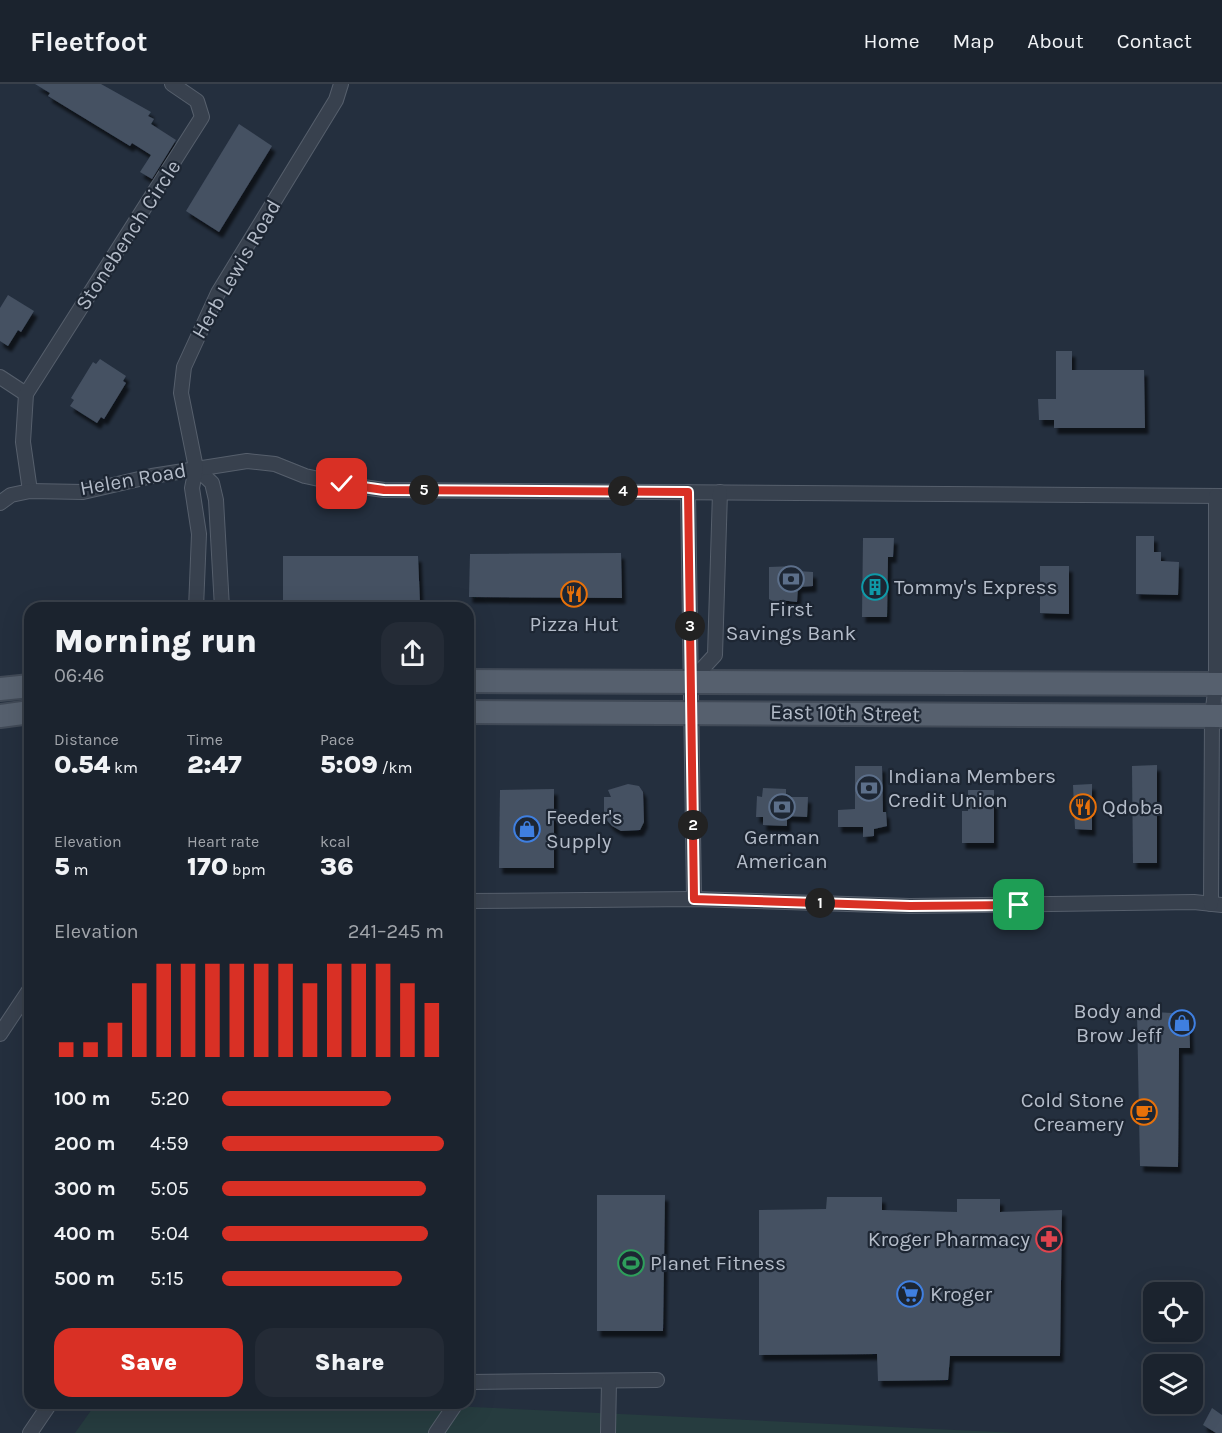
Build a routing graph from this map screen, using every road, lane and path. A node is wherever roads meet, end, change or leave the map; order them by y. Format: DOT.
graph roads {
  1 [pos="172,84"];
  2 [pos="341,84"];
  3 [pos="0,377"];
  4 [pos="26,394"];
  5 [pos="196,468"];
  6 [pos="30,491"];
  7 [pos="688,492"];
  8 [pos="720,492"];
  9 [pos="1219,496"];
  10 [pos="0,502"];
  11 [pos="196,602"];
  12 [pos="222,602"];
  13 [pos="474,681"];
  14 [pos="691,681"];
  15 [pos="1220,681"];
  16 [pos="24,687"];
  17 [pos="0,689"];
  18 [pos="474,712"];
  19 [pos="690,712"];
  20 [pos="24,713"];
  21 [pos="0,716"];
  22 [pos="1217,716"];
  23 [pos="694,899"];
  24 [pos="474,901"];
  25 [pos="1217,904"];
  26 [pos="24,998"];
  27 [pos="0,1034"];
  28 [pos="657,1380"];
  29 [pos="474,1382"];
  30 [pos="609,1382"];
  31 [pos="46,1409"];
  32 [pos="452,1409"];
  33 [pos="30,1433"];
  34 [pos="436,1433"];
  35 [pos="608,1433"];
  1 -- 4 [label="street, Stonebench Circle"];
  2 -- 5 [label="street, Herb Lewis Road"];
  3 -- 4 [label="street"];
  4 -- 6 [label="street, Stonebench Circle"];
  5 -- 6 [label="street, Helen Road"];
  5 -- 7 [label="street, Helen Road"];
  5 -- 11 [label="street, Herb Lewis Road"];
  5 -- 12 [label="street, Herb Lewis Road"];
  6 -- 10 [label="street, Helen Road"];
  7 -- 8 [label="street, Helen Road"];
  7 -- 14 [label="street"];
  8 -- 9 [label="street, Helen Road"];
  8 -- 14 [label="street"];
  9 -- 15 [label="street"];
  13 -- 14 [label="main road, East 10th Street"];
  14 -- 15 [label="main road, East 10th Street"];
  14 -- 19 [label="street"];
  15 -- 22 [label="street"];
  16 -- 17 [label="main road"];
  18 -- 19 [label="main road, East 10th Street"];
  19 -- 22 [label="main road, East 10th Street"];
  19 -- 23 [label="street"];
  20 -- 21 [label="main road"];
  22 -- 25 [label="street"];
  23 -- 24 [label="street"];
  23 -- 25 [label="street"];
  26 -- 27 [label="street"];
  28 -- 30 [label="street"];
  29 -- 30 [label="street"];
  30 -- 35 [label="street"];
  31 -- 33 [label="street"];
  32 -- 34 [label="street"];
}
